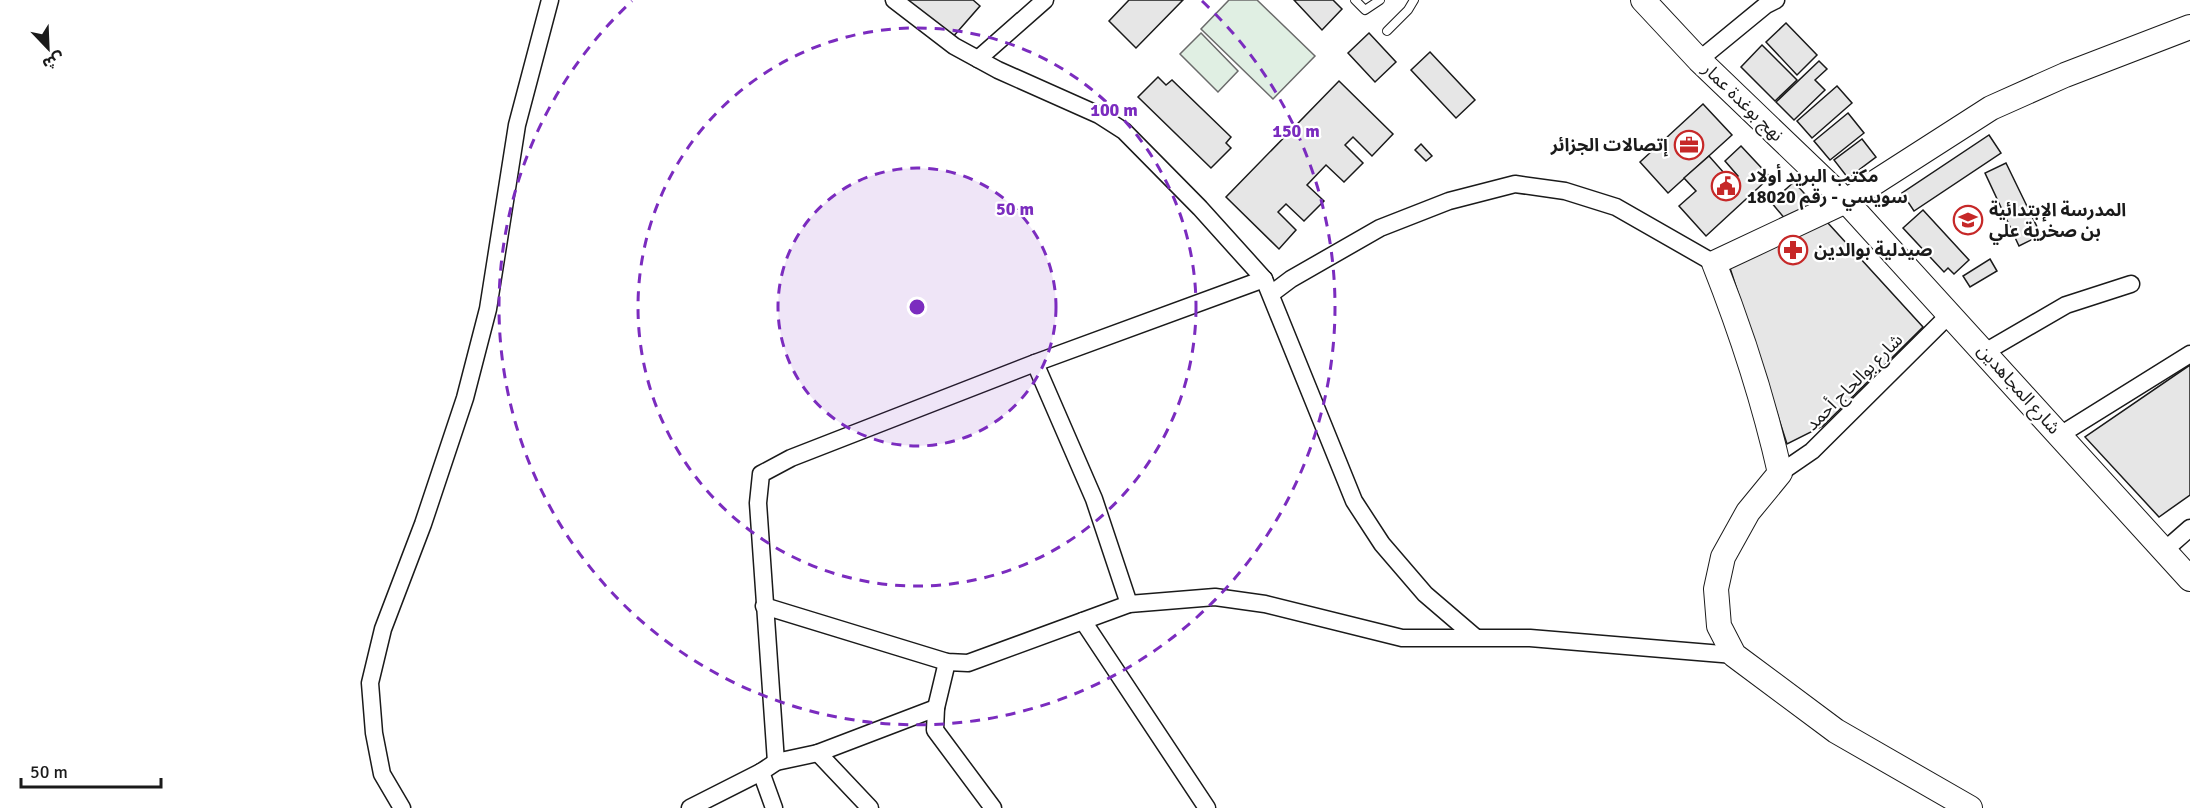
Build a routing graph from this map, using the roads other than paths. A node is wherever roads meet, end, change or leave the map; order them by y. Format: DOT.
graph roads {
  1 [pos="550,0"];
  2 [pos="894,0"];
  3 [pos="1046,0"];
  4 [pos="1355,0"];
  5 [pos="1380,0"];
  6 [pos="1414,0"];
  7 [pos="1643,0"];
  8 [pos="1776,0"];
  9 [pos="2190,27"];
  10 [pos="1387,31"];
  11 [pos="978,59"];
  12 [pos="1699,60"];
  13 [pos="1846,201"];
  14 [pos="1714,263"];
  15 [pos="2131,284"];
  16 [pos="1267,287"];
  17 [pos="1950,314"];
  18 [pos="1985,352"];
  19 [pos="2190,354"];
  20 [pos="1035,363"];
  21 [pos="2060,435"];
  22 [pos="1780,473"];
  23 [pos="2190,528"];
  24 [pos="2166,549"];
  25 [pos="2190,579"];
  26 [pos="1130,604"];
  27 [pos="764,606"];
  28 [pos="1083,621"];
  29 [pos="1474,636"];
  30 [pos="1734,655"];
  31 [pos="947,662"];
  32 [pos="936,708"];
  33 [pos="818,753"];
  34 [pos="776,762"];
  35 [pos="761,772"];
  36 [pos="402,808"];
  37 [pos="690,808"];
  38 [pos="774,808"];
  39 [pos="870,808"];
  40 [pos="993,808"];
  41 [pos="1207,808"];
  42 [pos="1970,808"];
  1 -- 36 [label="street"];
  2 -- 11 [label="street"];
  3 -- 11 [label="street"];
  4 -- 5 [label="lane"];
  6 -- 10 [label="lane"];
  7 -- 12 [label="main road, نهج بوغدة عمار"];
  8 -- 12 [label="street"];
  9 -- 13 [label="main road"];
  11 -- 16 [label="street"];
  12 -- 13 [label="main road, نهج بوغدة عمار"];
  13 -- 14 [label="main road"];
  13 -- 17 [label="main road, شارع المجاهدين"];
  14 -- 16 [label="street"];
  14 -- 22 [label="main road"];
  15 -- 18 [label="street"];
  16 -- 20 [label="street"];
  16 -- 29 [label="street"];
  17 -- 18 [label="main road, شارع المجاهدين"];
  17 -- 22 [label="street, شارع بوالحاج أحمد"];
  18 -- 21 [label="main road, شارع المجاهدين"];
  19 -- 21 [label="street"];
  20 -- 26 [label="street"];
  20 -- 27 [label="street"];
  21 -- 24 [label="main road, شارع المجاهدين"];
  22 -- 30 [label="main road"];
  23 -- 24 [label="street"];
  24 -- 25 [label="main road, شارع المجاهدين"];
  26 -- 28 [label="street"];
  26 -- 29 [label="street"];
  27 -- 31 [label="street"];
  27 -- 34 [label="street"];
  28 -- 31 [label="street"];
  28 -- 41 [label="street"];
  29 -- 30 [label="street"];
  30 -- 42 [label="main road"];
  31 -- 32 [label="street"];
  32 -- 33 [label="street"];
  32 -- 40 [label="street"];
  33 -- 34 [label="street"];
  33 -- 39 [label="street"];
  34 -- 35 [label="street"];
  35 -- 37 [label="street"];
  35 -- 38 [label="street"];
}
